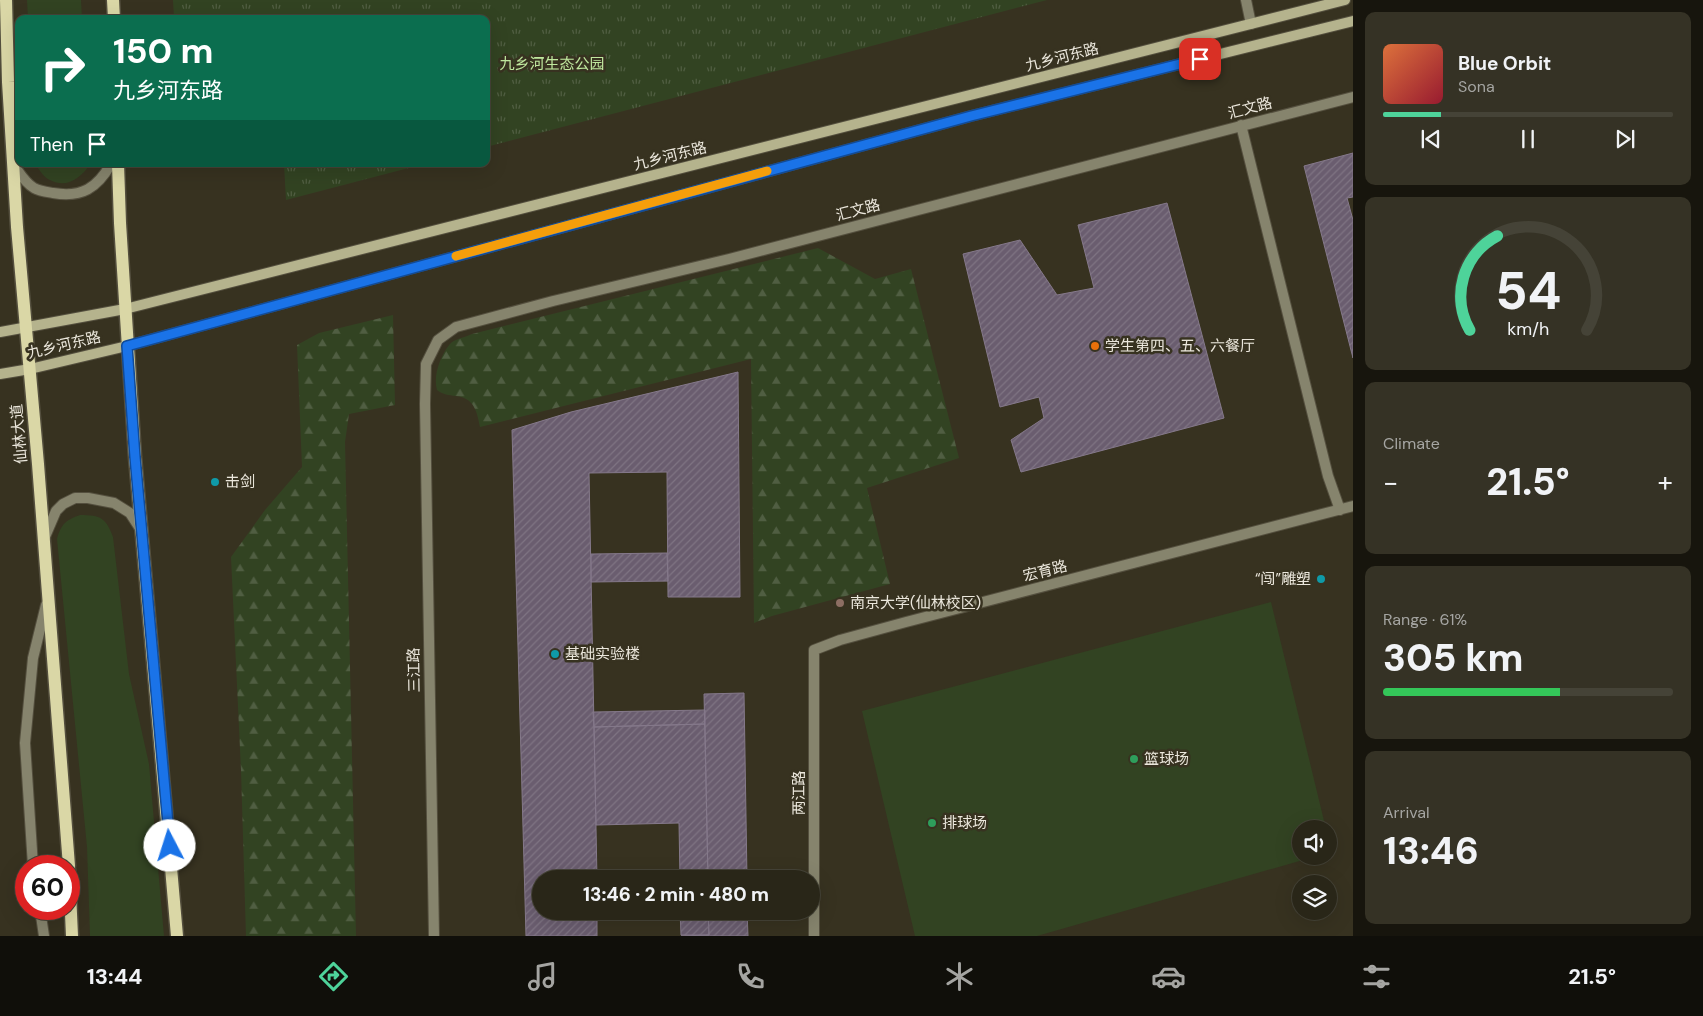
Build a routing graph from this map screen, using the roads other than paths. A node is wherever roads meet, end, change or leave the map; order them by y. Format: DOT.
graph roads {
  1 [pos="6,0"];
  2 [pos="113,0"];
  3 [pos="1246,0"];
  4 [pos="1345,0"];
  5 [pos="114,15"];
  6 [pos="1353,20"];
  7 [pos="1251,24"];
  8 [pos="1353,96"];
  9 [pos="1241,125"];
  10 [pos="13,164"];
  11 [pos="15,167"];
  12 [pos="15,167"];
  13 [pos="109,167"];
  14 [pos="118,167"];
  15 [pos="125,309"];
  16 [pos="26,328"];
  17 [pos="0,332"];
  18 [pos="127,346"];
  19 [pos="30,369"];
  20 [pos="0,374"];
  21 [pos="425,404"];
  22 [pos="1353,506"];
  23 [pos="1340,510"];
  24 [pos="141,531"];
  25 [pos="44,539"];
  26 [pos="48,596"];
  27 [pos="814,650"];
  28 [pos="33,855"];
  29 [pos="68,855"];
  30 [pos="42,920"];
  31 [pos="71,920"];
  32 [pos="44,936"];
  33 [pos="72,936"];
  34 [pos="177,936"];
  35 [pos="434,936"];
  36 [pos="814,936"];
  1 -- 10 [label="main road, 仙林大道"];
  2 -- 5 [label="main road"];
  3 -- 7 [label="street"];
  4 -- 7 [label="main road, 九乡河东路"];
  6 -- 18 [label="main road, 九乡河东路"];
  7 -- 15 [label="main road, 九乡河东路"];
  8 -- 9 [label="street, 汇文路"];
  9 -- 21 [label="street, 汇文路"];
  9 -- 23 [label="street"];
  10 -- 11 [label="street"];
  10 -- 16 [label="main road, 仙林大道"];
  12 -- 13 [label="street"];
  14 -- 15 [label="main road"];
  15 -- 16 [label="main road, 九乡河东路"];
  15 -- 18 [label="main road"];
  16 -- 17 [label="main road, 九乡河东路"];
  16 -- 19 [label="main road, 仙林大道"];
  18 -- 19 [label="main road, 九乡河东路"];
  18 -- 24 [label="main road"];
  19 -- 20 [label="main road, 九乡河东路"];
  19 -- 25 [label="main road, 仙林大道"];
  21 -- 35 [label="street, 三江路"];
  22 -- 23 [label="street, 宏育路"];
  23 -- 27 [label="street, 宏育路"];
  24 -- 25 [label="street"];
  24 -- 34 [label="main road"];
  25 -- 26 [label="main road, 仙林大道"];
  26 -- 28 [label="street"];
  26 -- 29 [label="main road, 仙林大道"];
  27 -- 36 [label="street, 两江路"];
  30 -- 32 [label="street"];
  31 -- 33 [label="main road, 仙林大道"];
}
